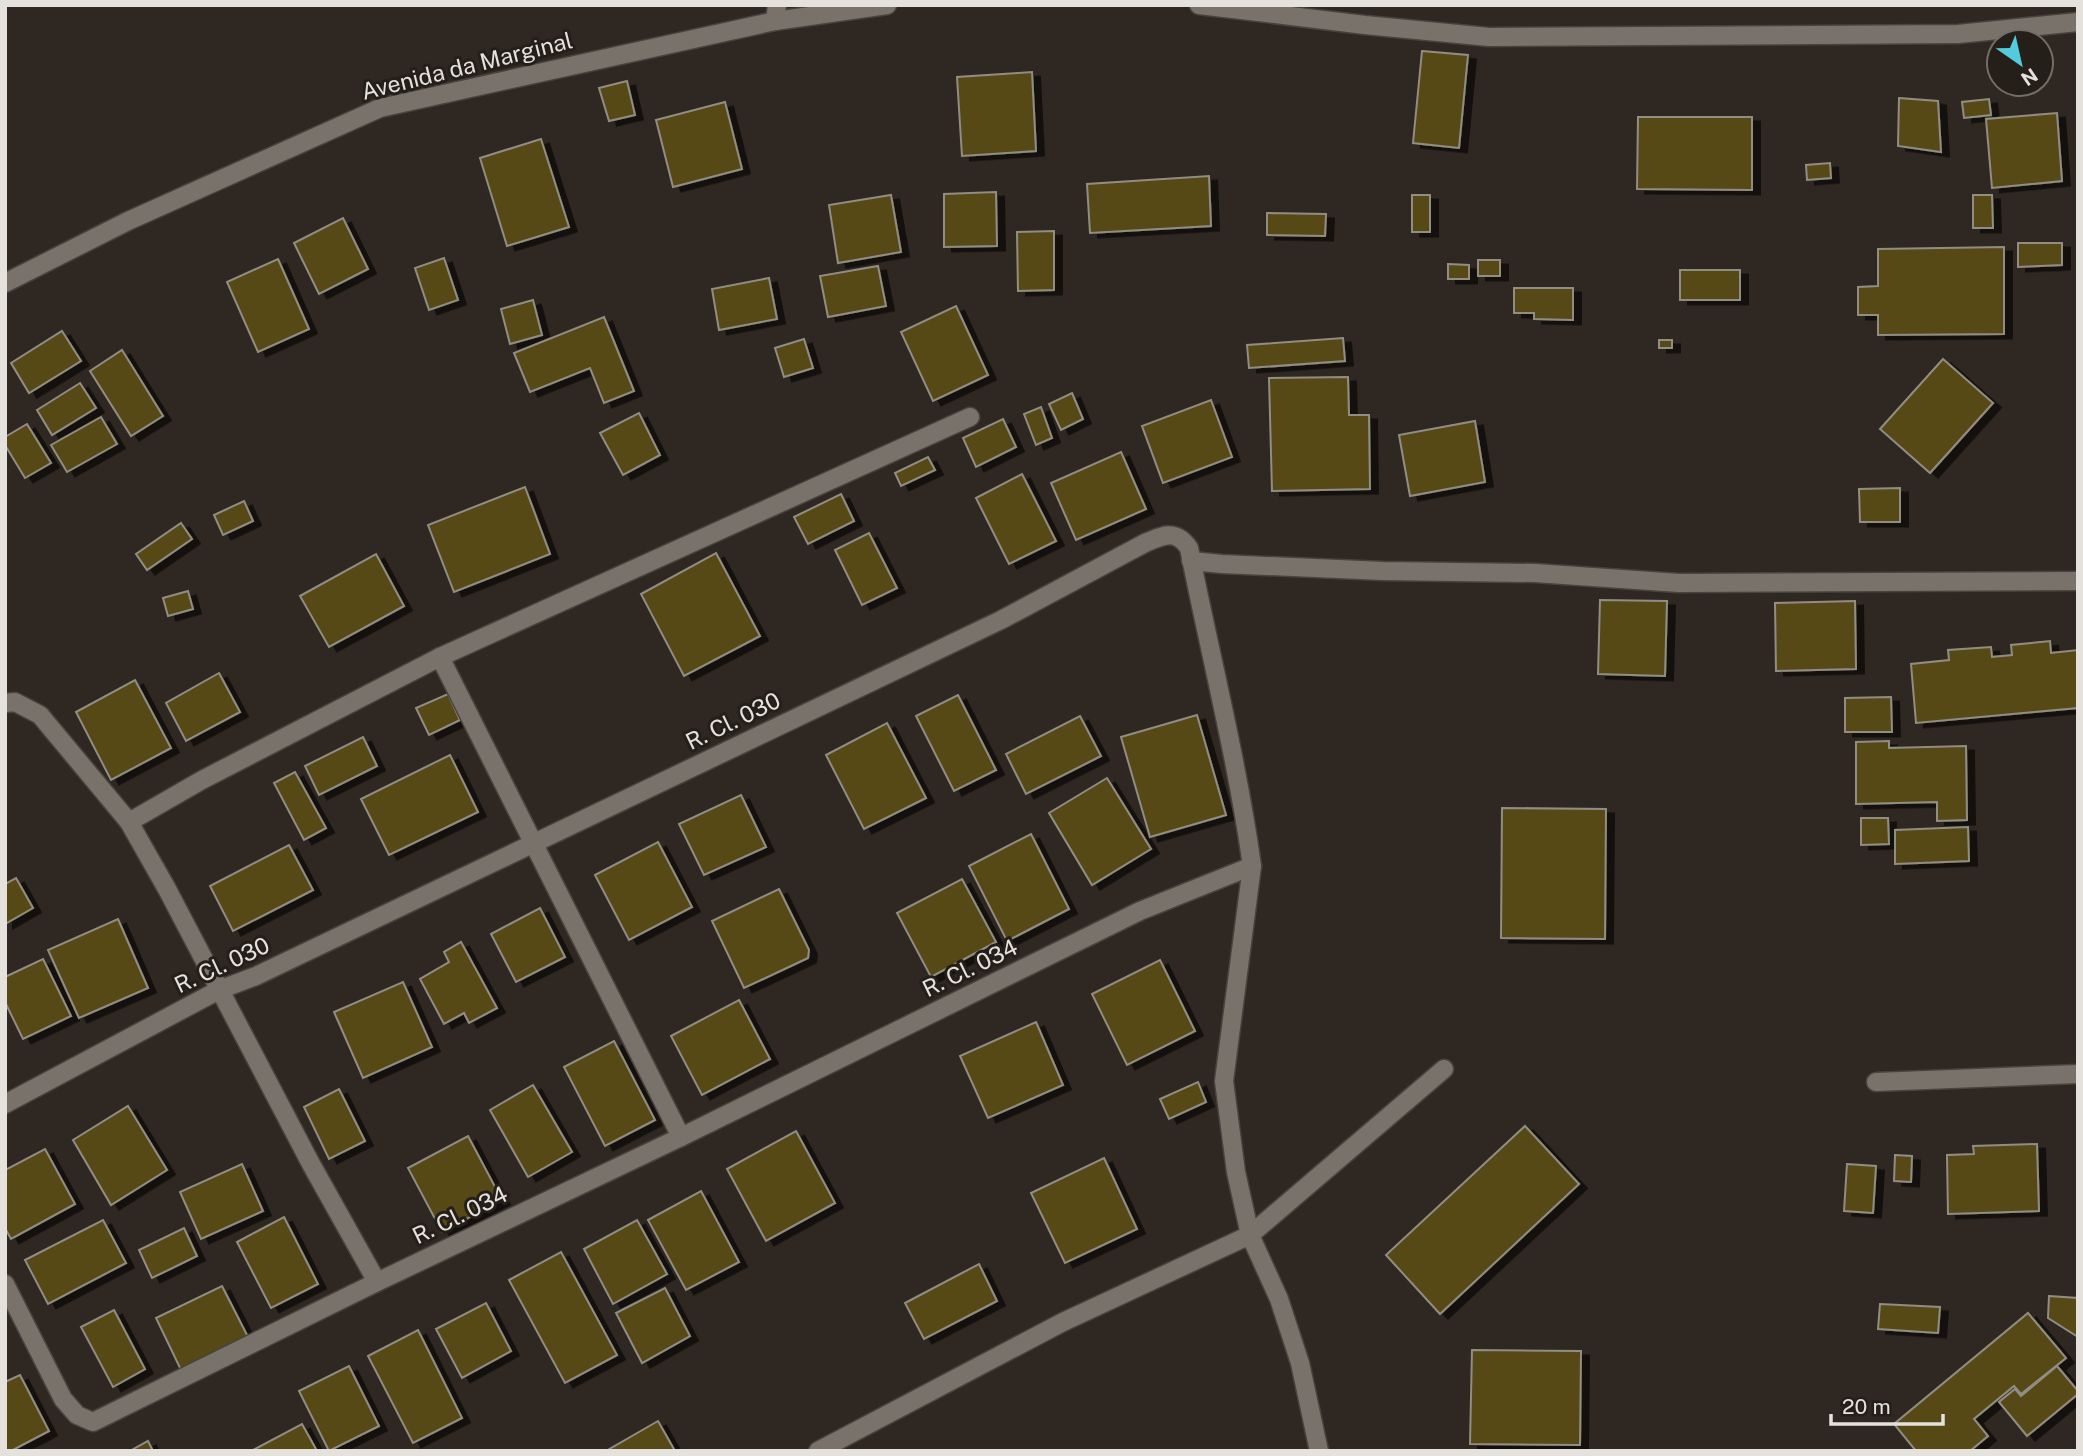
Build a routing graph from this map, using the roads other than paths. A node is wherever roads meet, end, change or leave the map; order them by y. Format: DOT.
graph roads {
  1 [pos="887,5"];
  2 [pos="1199,5"];
  3 [pos="776,13"];
  4 [pos="2078,22"];
  5 [pos="5,283"];
  6 [pos="970,417"];
  7 [pos="1191,561"];
  8 [pos="2078,581"];
  9 [pos="440,657"];
  10 [pos="5,703"];
  11 [pos="129,822"];
  12 [pos="534,844"];
  13 [pos="1252,866"];
  14 [pos="219,990"];
  15 [pos="1444,1069"];
  16 [pos="2078,1074"];
  17 [pos="1876,1082"];
  18 [pos="5,1104"];
  19 [pos="681,1137"];
  20 [pos="1250,1235"];
  21 [pos="377,1282"];
  22 [pos="5,1284"];
  23 [pos="818,1451"];
  24 [pos="1319,1451"];
  1 -- 3 [label="street, Avenida da Marginal"];
  2 -- 4 [label="street"];
  3 -- 5 [label="street, Avenida da Marginal"];
  6 -- 9 [label="street"];
  7 -- 8 [label="street"];
  7 -- 12 [label="street, R. Cl. 030"];
  7 -- 13 [label="street, R. Cl. 030"];
  9 -- 11 [label="street"];
  9 -- 12 [label="street"];
  10 -- 11 [label="street"];
  11 -- 14 [label="street"];
  12 -- 14 [label="street, R. Cl. 030"];
  12 -- 19 [label="street"];
  13 -- 19 [label="street, R. Cl. 034"];
  13 -- 20 [label="street"];
  14 -- 18 [label="street, R. Cl. 030"];
  14 -- 21 [label="street"];
  15 -- 20 [label="street"];
  16 -- 17 [label="street"];
  19 -- 21 [label="street, R. Cl. 034"];
  20 -- 23 [label="street"];
  20 -- 24 [label="street"];
  21 -- 22 [label="street, R. Cl. 034"];
}
